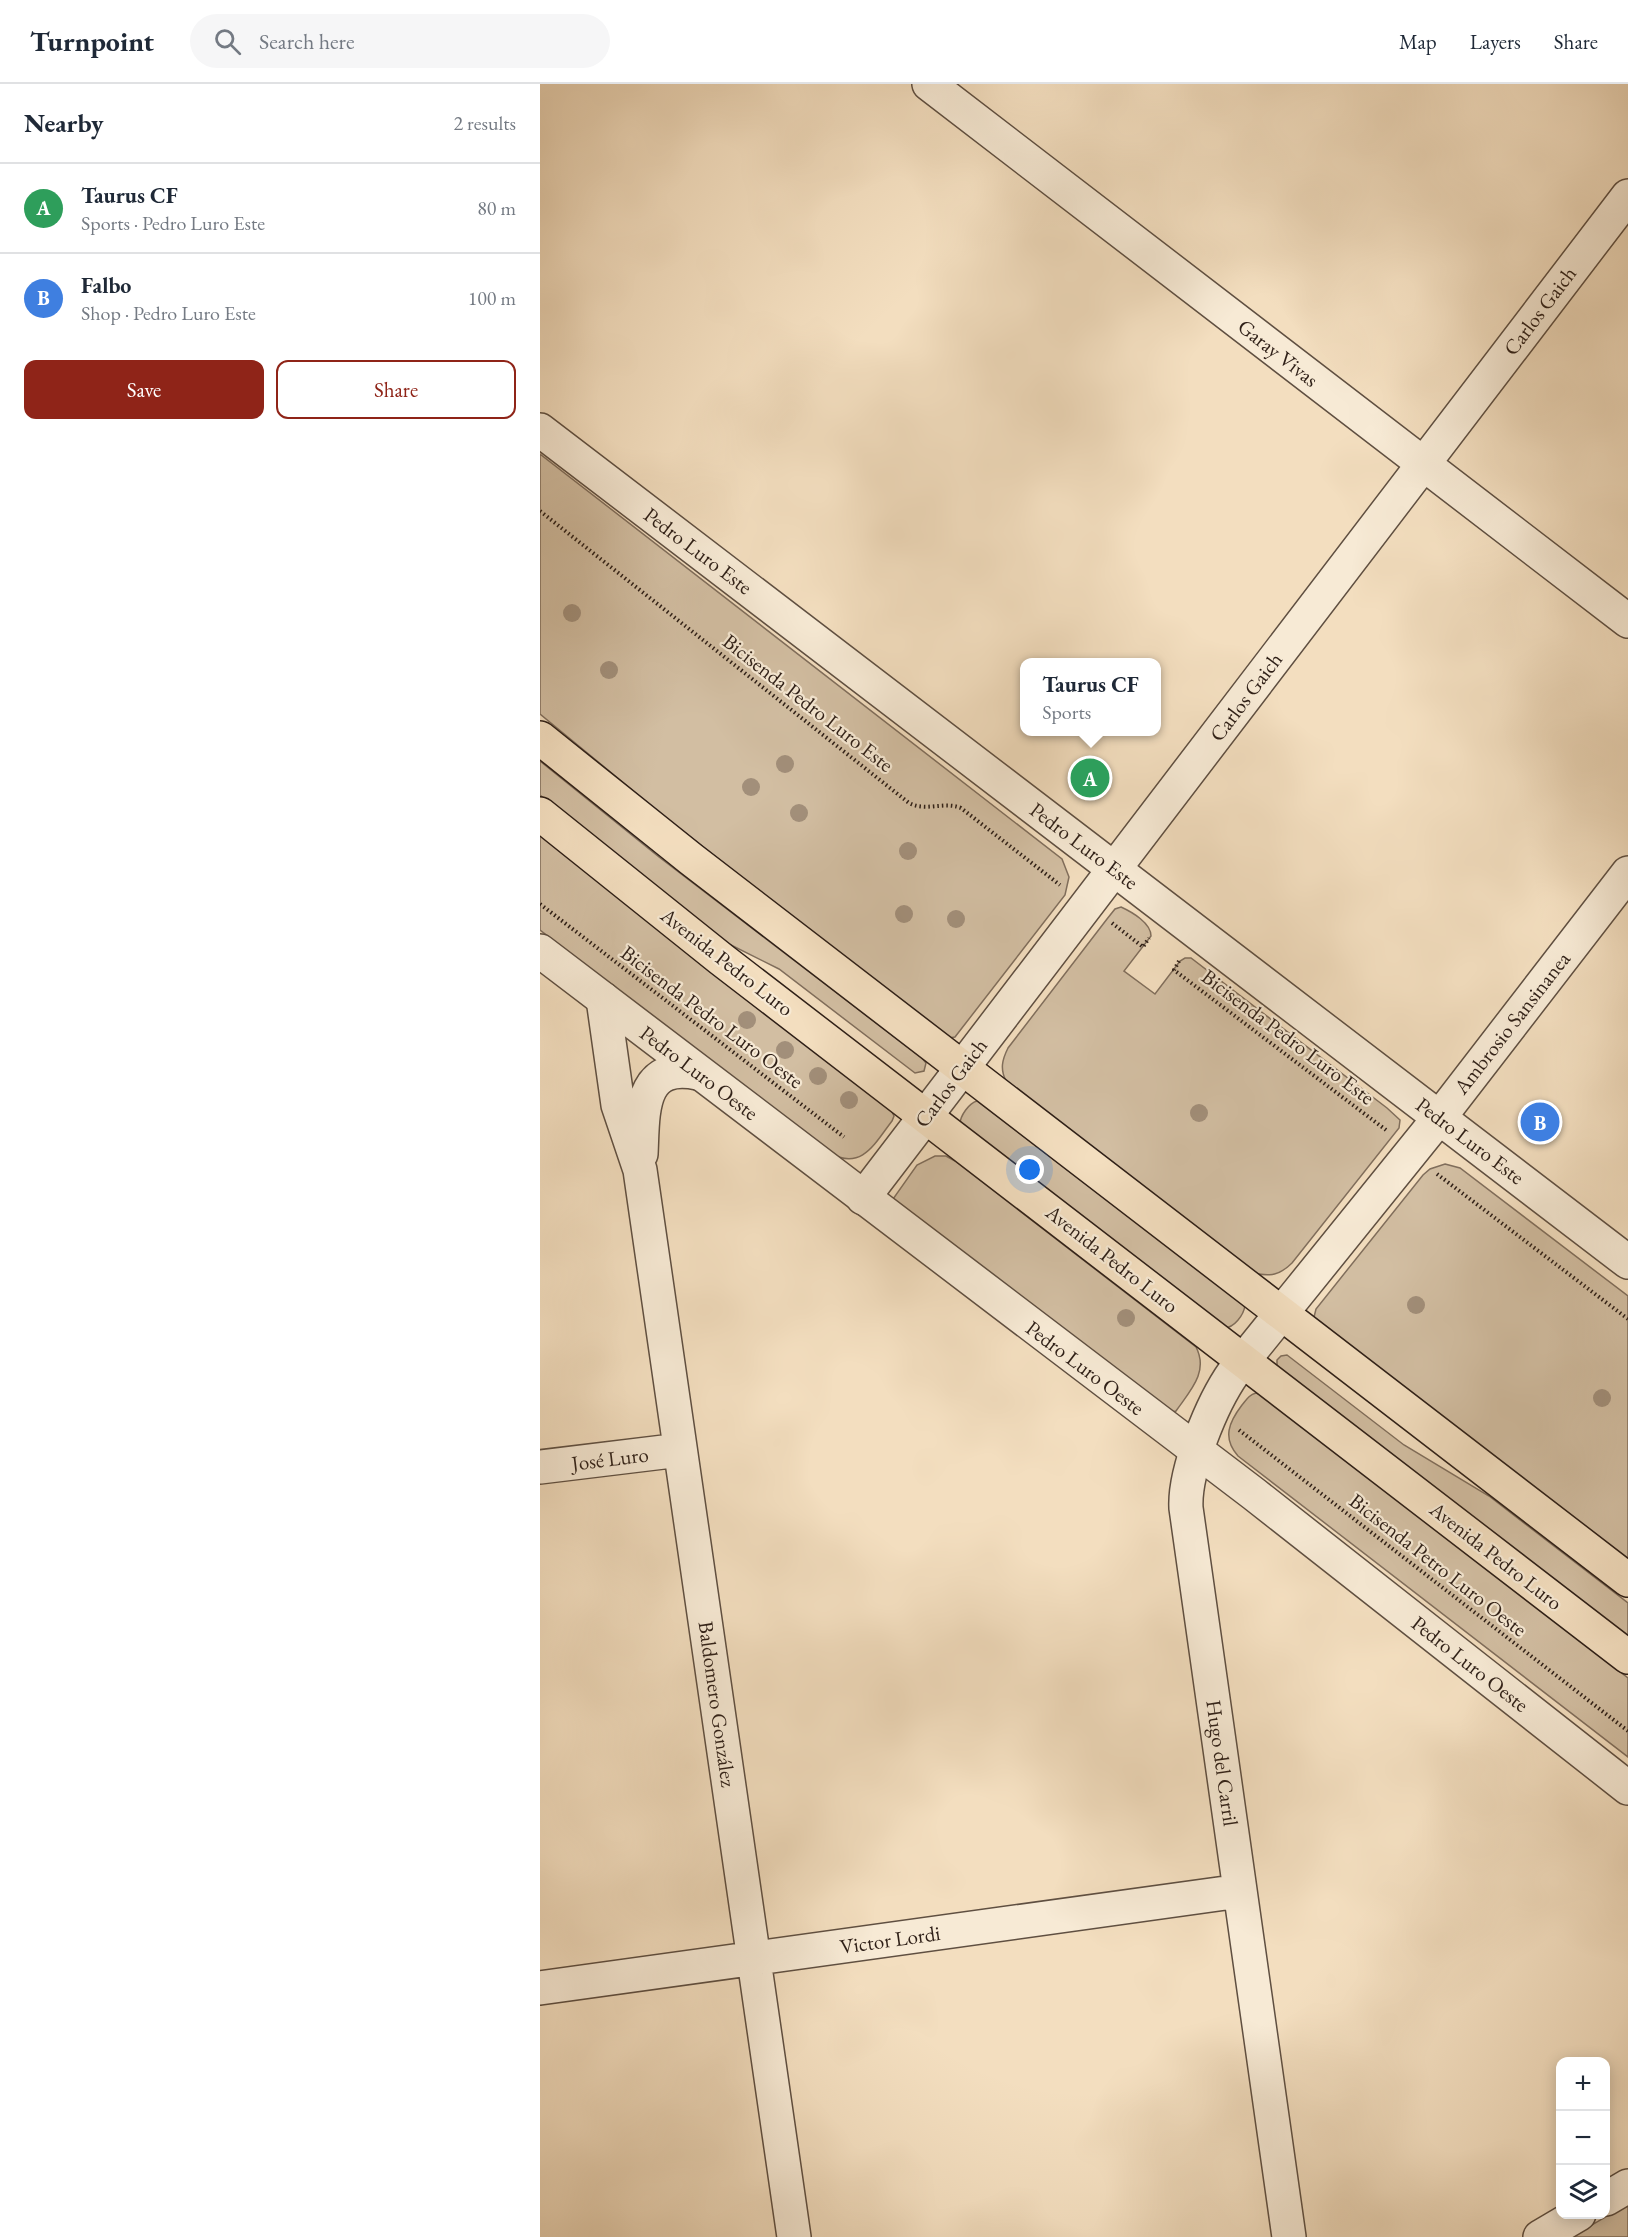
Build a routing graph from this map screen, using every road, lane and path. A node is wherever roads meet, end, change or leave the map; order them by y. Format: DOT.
graph roads {
  1 [pos="929,84"];
  2 [pos="1628,196"];
  3 [pos="540,430"];
  4 [pos="1424,464"];
  5 [pos="540,511"];
  6 [pos="1628,621"];
  7 [pos="540,738"];
  8 [pos="540,814"];
  9 [pos="1114,869"];
  10 [pos="1628,873"];
  11 [pos="1067,891"];
  12 [pos="540,904"];
  13 [pos="1107,919"];
  14 [pos="1149,938"];
  15 [pos="540,951"];
  16 [pos="1180,962"];
  17 [pos="603,999"];
  18 [pos="962,1068"];
  19 [pos="698,1072"];
  20 [pos="926,1116"];
  21 [pos="1439,1118"];
  22 [pos="1393,1135"];
  23 [pos="847,1139"];
  24 [pos="1430,1169"];
  25 [pos="640,1170"];
  26 [pos="863,1198"];
  27 [pos="1628,1262"];
  28 [pos="1281,1313"];
  29 [pos="1628,1318"];
  30 [pos="1243,1360"];
  31 [pos="1230,1423"];
  32 [pos="680,1450"];
  33 [pos="1197,1452"];
  34 [pos="540,1467"];
  35 [pos="1628,1580"];
  36 [pos="1628,1657"];
  37 [pos="1628,1731"];
  38 [pos="1628,1788"];
  39 [pos="1240,1891"];
  40 [pos="754,1959"];
  41 [pos="540,1988"];
  42 [pos="1628,2186"];
  43 [pos="1610,2196"];
  44 [pos="1571,2219"];
  45 [pos="794,2237"];
  46 [pos="1289,2237"];
  47 [pos="1540,2237"];
  1 -- 4 [label="street, Garay Vivas"];
  2 -- 4 [label="street, Carlos Gaich"];
  3 -- 9 [label="street, Pedro Luro Este"];
  4 -- 6 [label="street, Garay Vivas"];
  4 -- 9 [label="street, Carlos Gaich"];
  5 -- 11 [label="path, Bicisenda Pedro Luro Este"];
  7 -- 18 [label="main road"];
  8 -- 20 [label="main road, Avenida Pedro Luro"];
  9 -- 18 [label="street, Carlos Gaich"];
  9 -- 21 [label="street, Pedro Luro Este"];
  10 -- 21 [label="street, Ambrosio Sansinanea"];
  12 -- 23 [label="path, Bicisenda Pedro Luro Oeste"];
  13 -- 14 [label="path"];
  15 -- 17 [label="street, Pedro Luro Oeste"];
  16 -- 22 [label="path, Bicisenda Pedro Luro Este"];
  17 -- 19 [label="street, Pedro Luro Oeste"];
  17 -- 25 [label="street, Baldomero González"];
  18 -- 20 [label="street, Carlos Gaich"];
  18 -- 28 [label="main road"];
  19 -- 25 [label="street, Baldomero González"];
  19 -- 26 [label="street, Pedro Luro Oeste"];
  20 -- 26 [label="street, Carlos Gaich"];
  20 -- 30 [label="main road, Avenida Pedro Luro"];
  21 -- 27 [label="street, Pedro Luro Este"];
  21 -- 28 [label="street, Ambrosio Sansinanea"];
  24 -- 29 [label="path"];
  25 -- 32 [label="street, Baldomero González"];
  26 -- 33 [label="street, Pedro Luro Oeste"];
  28 -- 30 [label="street, Hugo del Carril"];
  28 -- 35 [label="main road"];
  30 -- 33 [label="street, Hugo del Carril"];
  30 -- 36 [label="main road, Avenida Pedro Luro"];
  31 -- 37 [label="path, Bicisenda Petro Luro Oeste"];
  32 -- 34 [label="street, José Luro"];
  32 -- 40 [label="street, Baldomero González"];
  33 -- 38 [label="street, Pedro Luro Oeste"];
  33 -- 39 [label="street, Hugo del Carril"];
  39 -- 40 [label="street, Victor Lordi"];
  39 -- 46 [label="street, Hugo del Carril"];
  40 -- 41 [label="street, Victor Lordi"];
  40 -- 45 [label="street, Baldomero González"];
  42 -- 43 [label="street"];
  44 -- 47 [label="street"];
}
